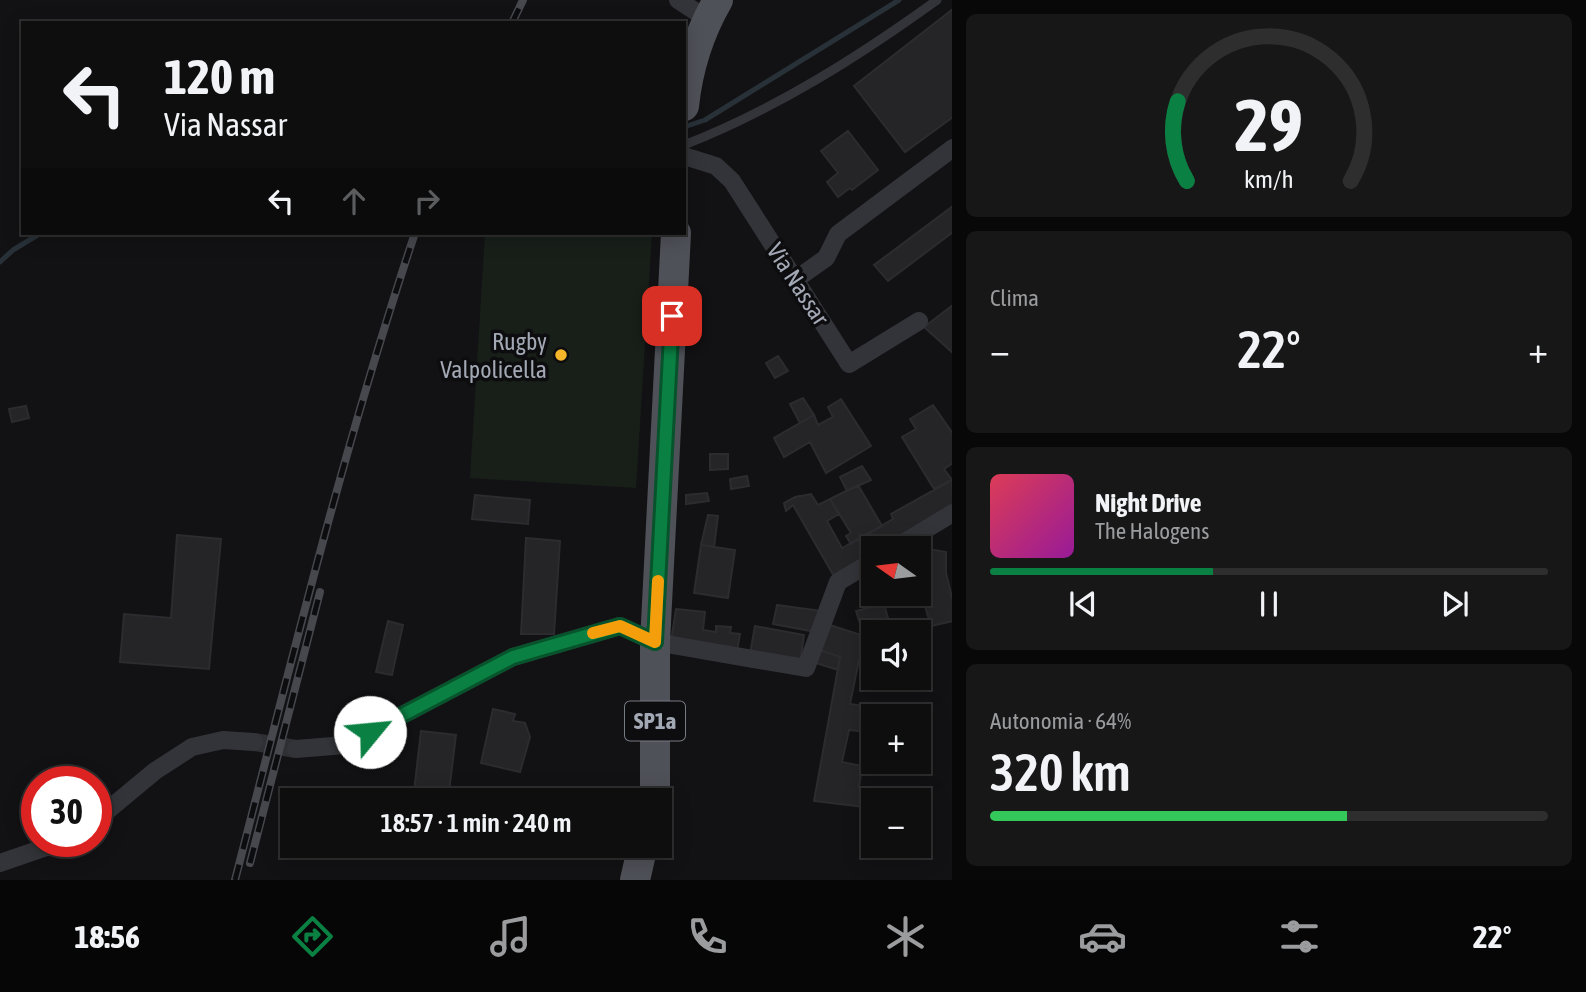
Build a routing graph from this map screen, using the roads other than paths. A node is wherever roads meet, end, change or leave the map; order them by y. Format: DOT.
graph roads {
  1 [pos="678,0"];
  2 [pos="937,0"];
  3 [pos="713,10"];
  4 [pos="686,94"];
  5 [pos="686,144"];
  6 [pos="952,149"];
  7 [pos="686,157"];
  8 [pos="676,235"];
  9 [pos="795,280"];
  10 [pos="919,321"];
  11 [pos="952,514"];
  12 [pos="915,536"];
  13 [pos="861,568"];
  14 [pos="655,642"];
  15 [pos="254,742"];
  16 [pos="296,749"];
  17 [pos="653,788"];
  18 [pos="112,807"];
  19 [pos="21,856"];
  20 [pos="640,858"];
  21 [pos="0,863"];
  22 [pos="635,880"];
  1 -- 3 [label="street"];
  2 -- 5 [label="lane"];
  3 -- 4 [label="main road"];
  6 -- 9 [label="street"];
  7 -- 9 [label="street, Via Nassar"];
  8 -- 14 [label="main road, SP1a"];
  9 -- 10 [label="street, Via Nassar"];
  11 -- 12 [label="street"];
  13 -- 14 [label="street"];
  14 -- 16 [label="street"];
  14 -- 17 [label="main road, SP1a"];
  15 -- 18 [label="street"];
  19 -- 21 [label="street"];
  20 -- 22 [label="main road"];
}
